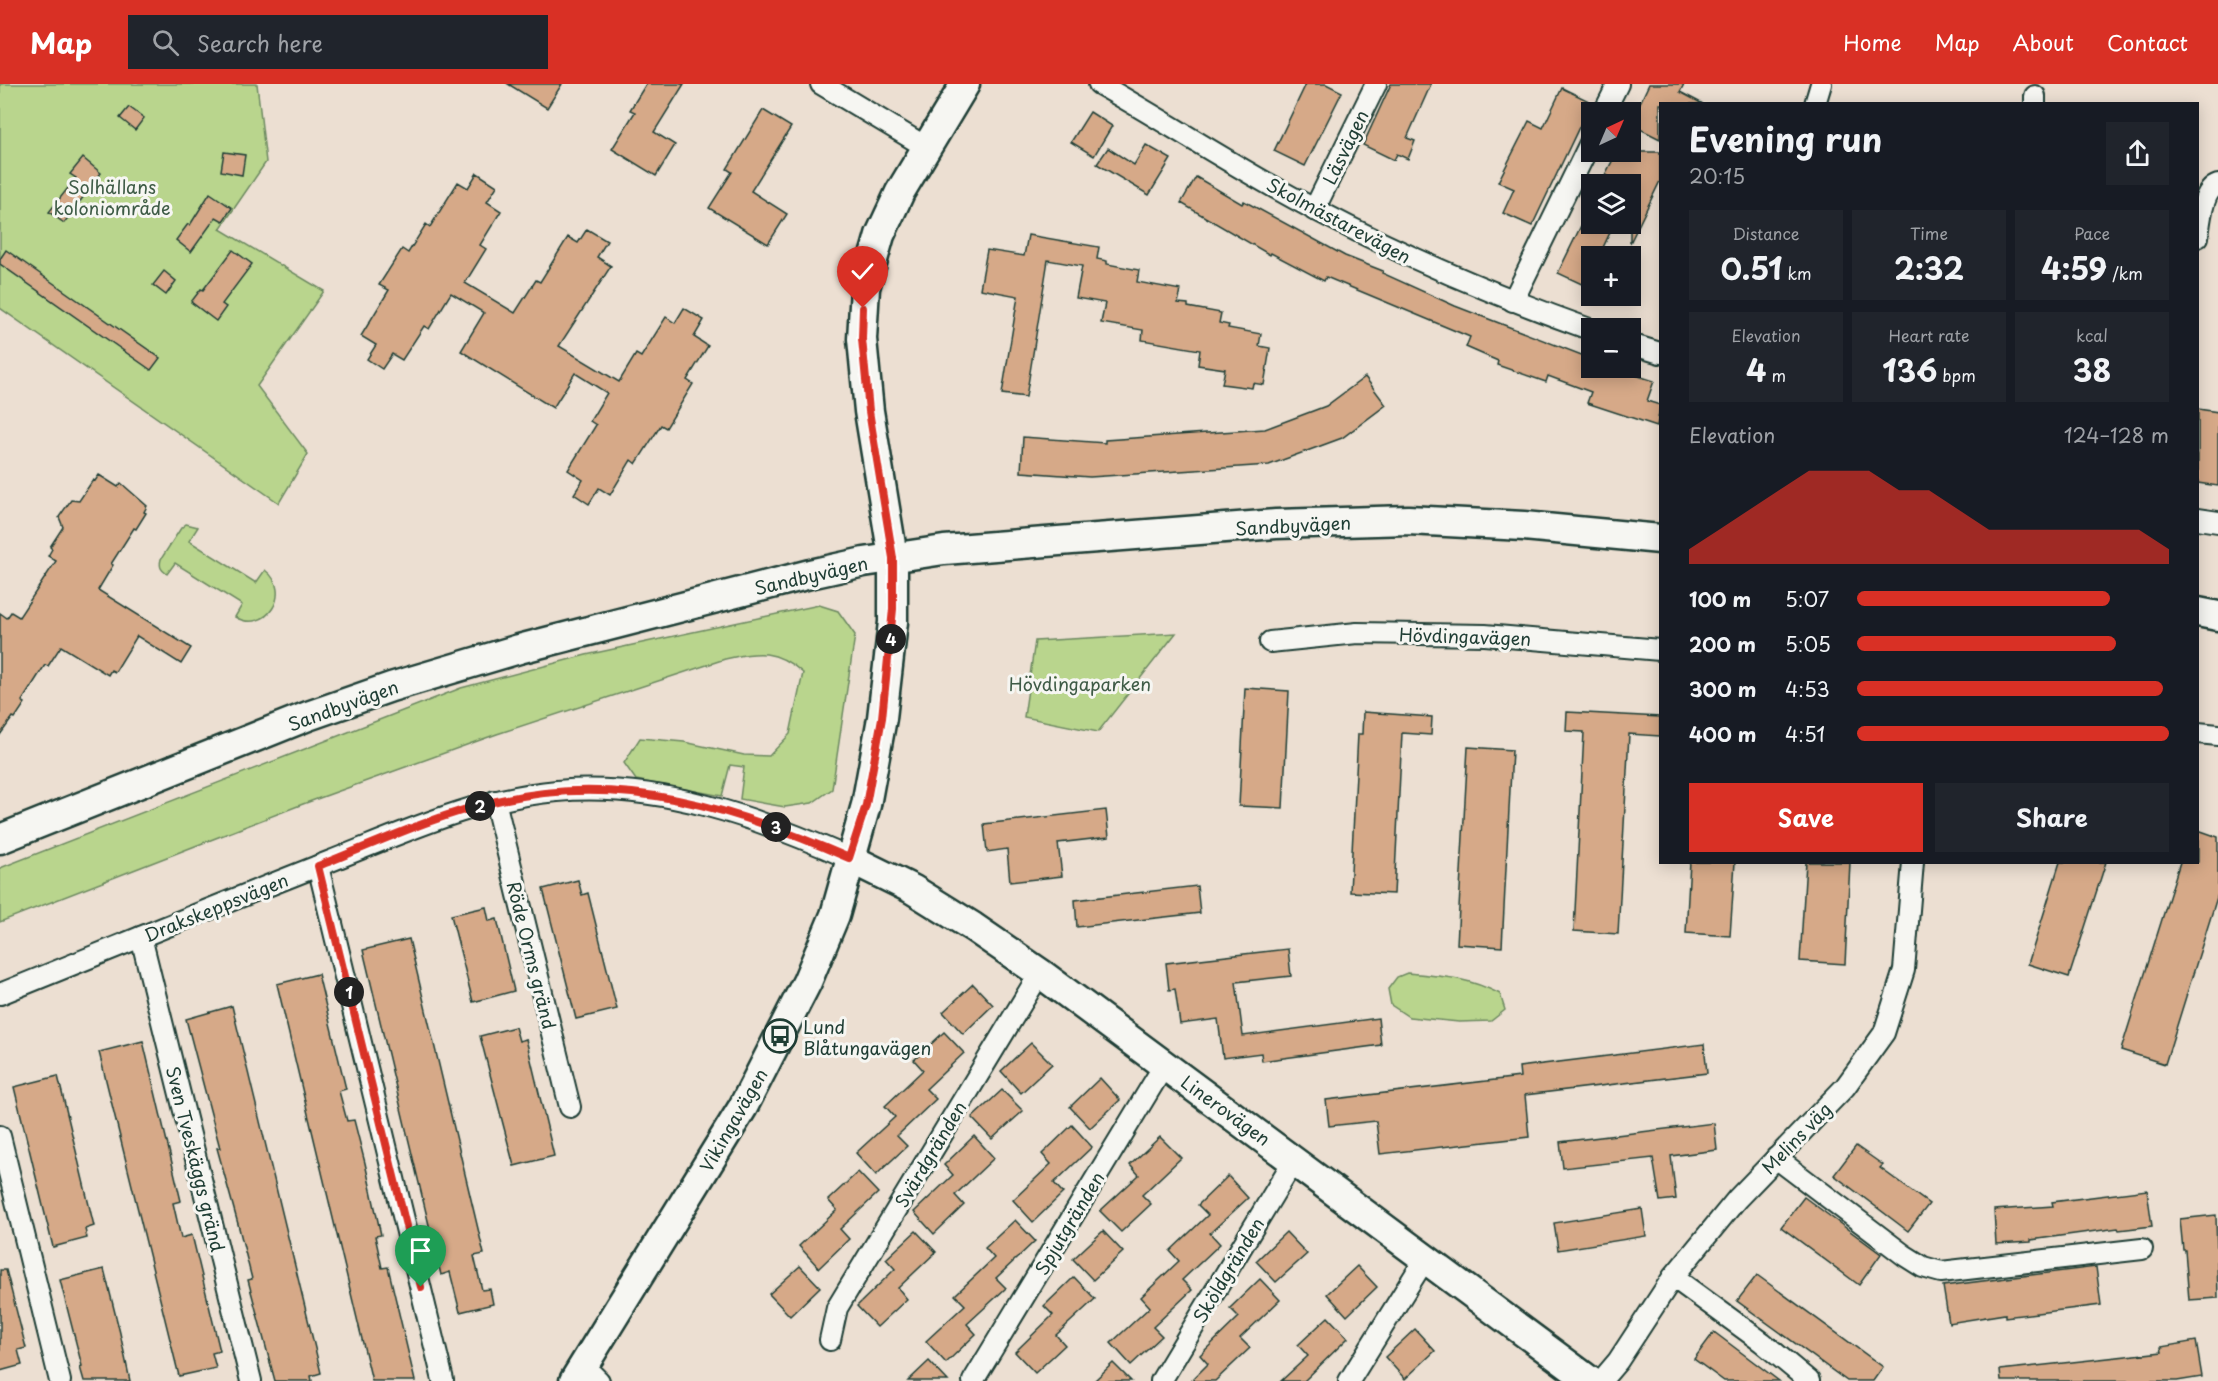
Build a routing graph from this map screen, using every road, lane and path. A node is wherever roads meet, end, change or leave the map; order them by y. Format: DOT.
graph roads {
  1 [pos="821,84"];
  2 [pos="965,84"];
  3 [pos="1376,84"];
  4 [pos="1618,84"];
  5 [pos="1821,84"];
  6 [pos="1112,87"];
  7 [pos="1609,102"];
  8 [pos="1816,102"];
  9 [pos="926,147"];
  10 [pos="1581,162"];
  11 [pos="2218,184"];
  12 [pos="1314,210"];
  13 [pos="2199,233"];
  14 [pos="1513,302"];
  15 [pos="1581,326"];
  16 [pos="1641,347"];
  17 [pos="1659,353"];
  18 [pos="2199,519"];
  19 [pos="2218,522"];
  20 [pos="1659,538"];
  21 [pos="893,558"];
  22 [pos="2199,612"];
  23 [pos="2218,616"];
  24 [pos="1270,642"];
  25 [pos="1659,650"];
  26 [pos="2199,733"];
  27 [pos="2218,735"];
  28 [pos="495,801"];
  29 [pos="0,839"];
  30 [pos="849,858"];
  31 [pos="1913,864"];
  32 [pos="318,866"];
  33 [pos="141,937"];
  34 [pos="1040,973"];
  35 [pos="0,994"];
  36 [pos="1165,1064"];
  37 [pos="570,1107"];
  38 [pos="0,1136"];
  39 [pos="1776,1158"];
  40 [pos="1294,1160"];
  41 [pos="2142,1248"];
  42 [pos="1425,1259"];
  43 [pos="1674,1277"];
  44 [pos="830,1340"];
  45 [pos="586,1376"];
  46 [pos="443,1380"];
  47 [pos="60,1381"];
  48 [pos="251,1381"];
  49 [pos="973,1381"];
  50 [pos="1161,1381"];
  51 [pos="1349,1381"];
  52 [pos="1590,1381"];
  53 [pos="1601,1381"];
  54 [pos="1809,1381"];
  1 -- 9 [label="street"];
  2 -- 9 [label="street, Vikingavägen"];
  3 -- 12 [label="street, Läsvägen"];
  4 -- 7 [label="street"];
  5 -- 8 [label="street"];
  6 -- 12 [label="street, Skolmästarevägen"];
  9 -- 21 [label="street, Vikingavägen"];
  10 -- 14 [label="street"];
  11 -- 13 [label="street"];
  12 -- 14 [label="street, Skolmästarevägen"];
  14 -- 15 [label="street, Skolmästarevägen"];
  16 -- 17 [label="street"];
  18 -- 19 [label="street"];
  20 -- 21 [label="street, Sandbyvägen"];
  21 -- 29 [label="street, Sandbyvägen"];
  21 -- 30 [label="street, Vikingavägen"];
  22 -- 23 [label="street"];
  24 -- 25 [label="street, Hövdingavägen"];
  26 -- 27 [label="street"];
  28 -- 30 [label="street, Drakskeppsvägen"];
  28 -- 32 [label="street, Drakskeppsvägen"];
  28 -- 37 [label="street, Röde Orms gränd"];
  30 -- 34 [label="street, Linerovägen"];
  30 -- 45 [label="street, Vikingavägen"];
  31 -- 39 [label="street, Melins väg"];
  32 -- 33 [label="street, Drakskeppsvägen"];
  32 -- 46 [label="street"];
  33 -- 35 [label="street, Drakskeppsvägen"];
  33 -- 48 [label="street, Sven Tveskäggs gränd"];
  34 -- 36 [label="street, Linerovägen"];
  34 -- 44 [label="street, Svärdgränden"];
  36 -- 40 [label="street, Linerovägen"];
  36 -- 49 [label="street, Spjutgränden"];
  38 -- 47 [label="street"];
  39 -- 41 [label="street"];
  39 -- 43 [label="street, Melins väg"];
  40 -- 42 [label="street, Linerovägen"];
  40 -- 50 [label="street, Sköldgränden"];
  42 -- 51 [label="street"];
  42 -- 52 [label="street, Linerovägen"];
  43 -- 53 [label="street, Melins väg"];
  43 -- 54 [label="street"];
}
